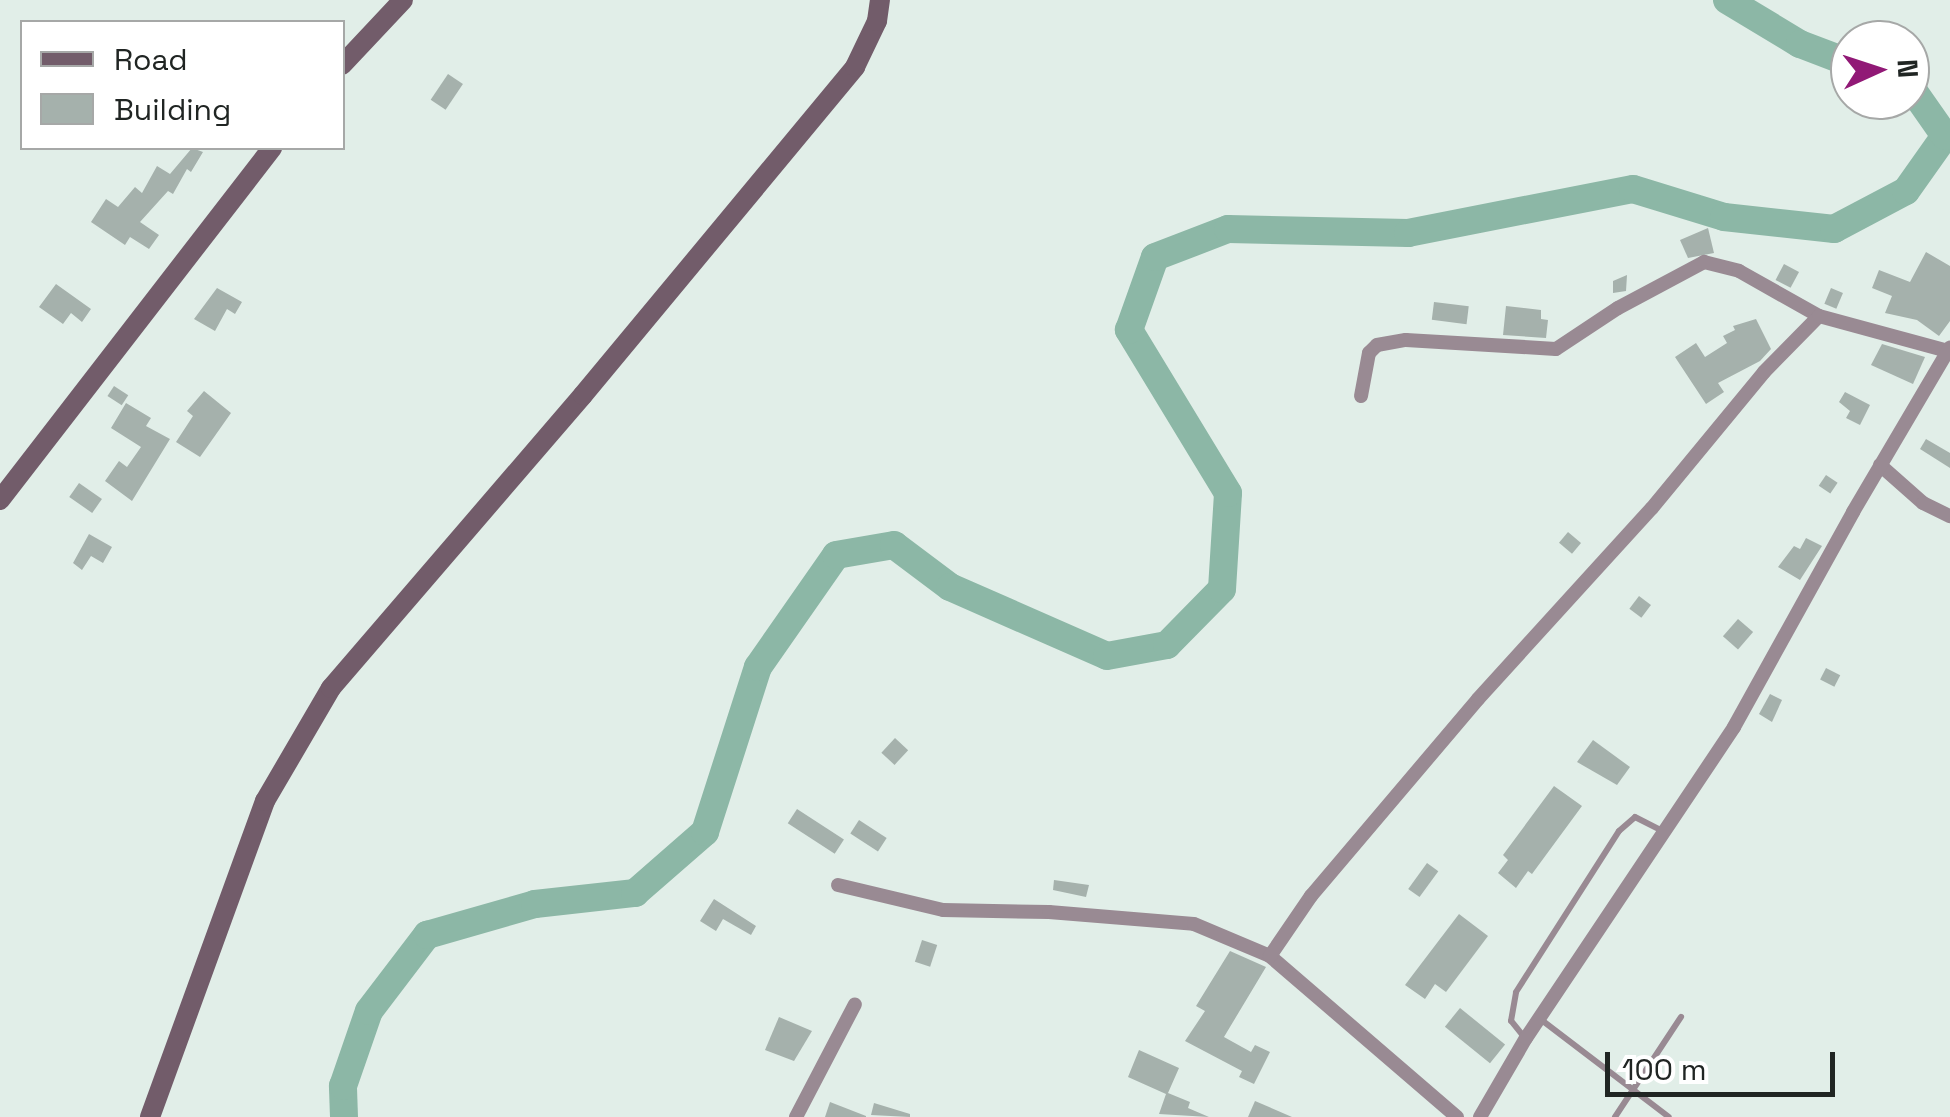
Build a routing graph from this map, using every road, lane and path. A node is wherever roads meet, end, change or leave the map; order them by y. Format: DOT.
graph roads {
  1 [pos="403,0"];
  2 [pos="880,0"];
  3 [pos="345,62"];
  4 [pos="270,150"];
  5 [pos="1819,316"];
  6 [pos="1949,349"];
  7 [pos="1361,396"];
  8 [pos="1880,465"];
  9 [pos="0,500"];
  10 [pos="1950,516"];
  11 [pos="1665,832"];
  12 [pos="838,885"];
  13 [pos="1270,956"];
  14 [pos="855,1004"];
  15 [pos="1681,1017"];
  16 [pos="1540,1018"];
  17 [pos="1526,1038"];
  18 [pos="1634,1088"];
  19 [pos="150,1117"];
  20 [pos="796,1117"];
  21 [pos="1457,1117"];
  22 [pos="1480,1117"];
  23 [pos="1615,1117"];
  24 [pos="1669,1117"];
  1 -- 3 [label="main road"];
  2 -- 19 [label="main road"];
  4 -- 9 [label="main road"];
  5 -- 6 [label="street"];
  5 -- 7 [label="street"];
  5 -- 13 [label="street"];
  6 -- 8 [label="street"];
  8 -- 10 [label="street"];
  8 -- 11 [label="street"];
  11 -- 16 [label="street"];
  11 -- 17 [label="lane"];
  12 -- 13 [label="street"];
  13 -- 21 [label="street"];
  14 -- 20 [label="street"];
  15 -- 18 [label="lane"];
  16 -- 17 [label="street"];
  16 -- 18 [label="lane"];
  17 -- 22 [label="street"];
  18 -- 23 [label="lane"];
  18 -- 24 [label="lane"];
}
